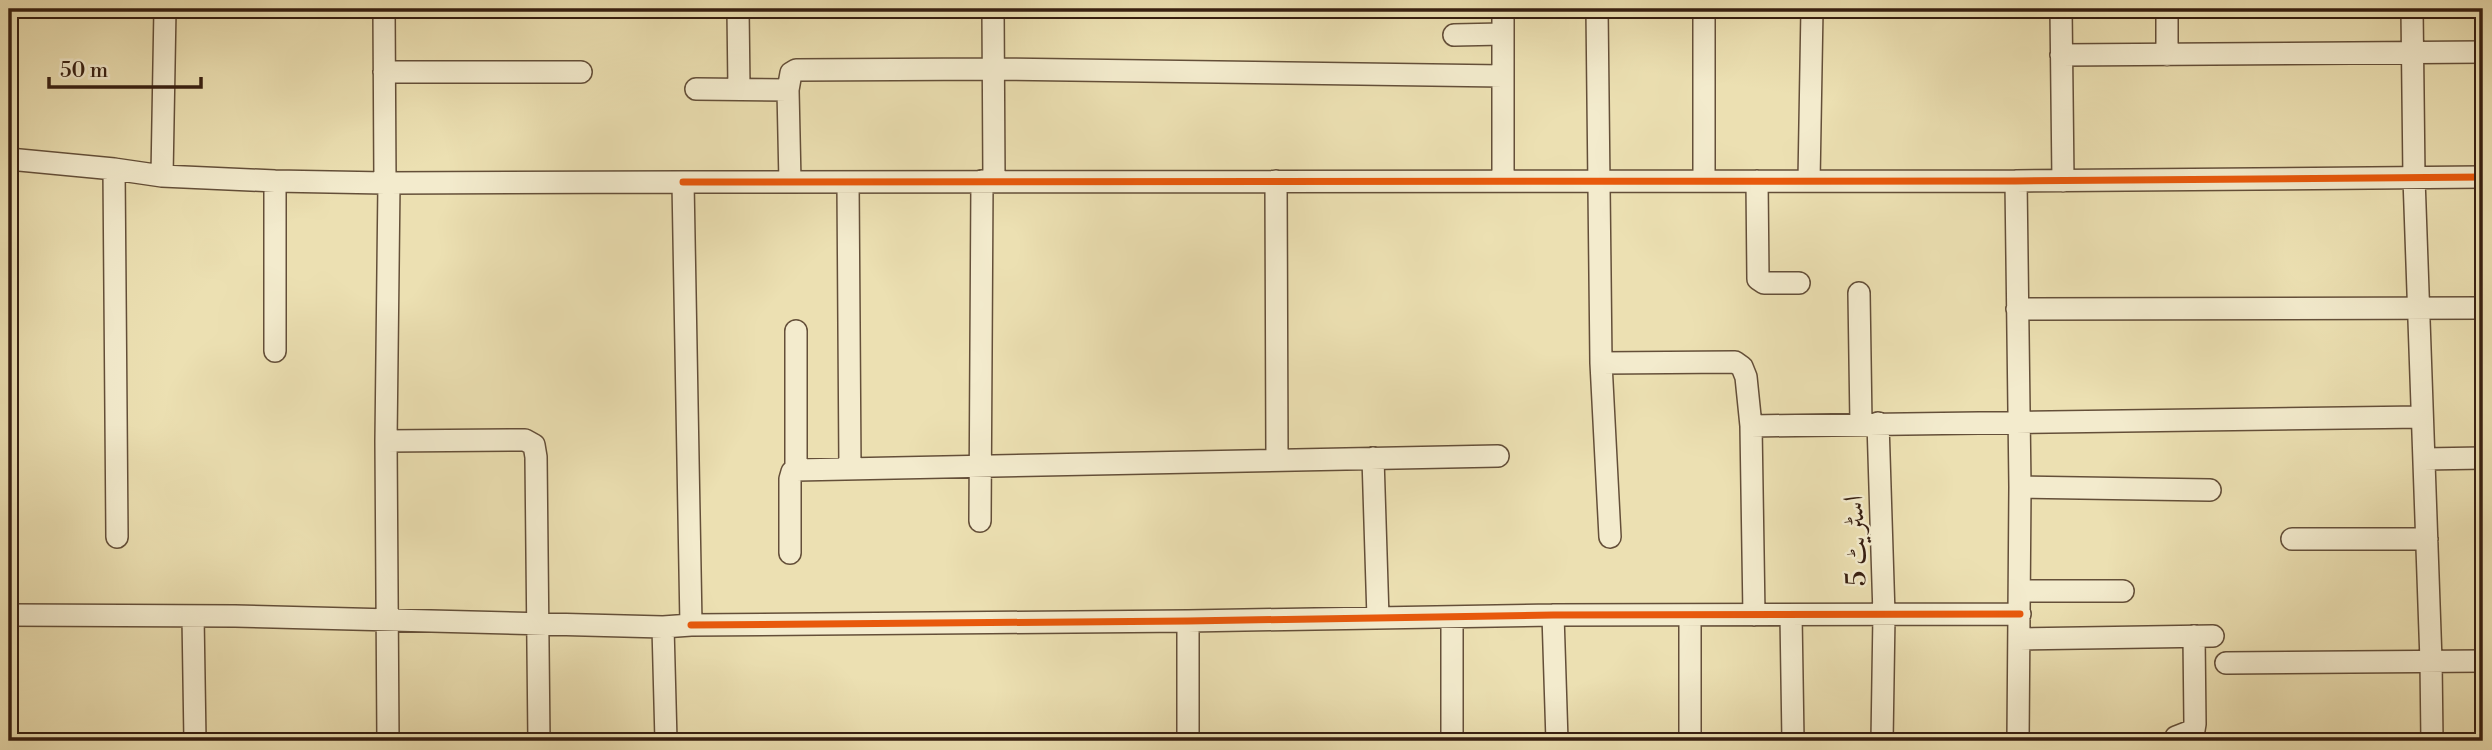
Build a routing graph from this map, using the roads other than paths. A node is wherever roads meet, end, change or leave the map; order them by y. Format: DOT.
graph roads {
  1 [pos="165,9"];
  2 [pos="384,9"];
  3 [pos="738,9"];
  4 [pos="993,9"];
  5 [pos="1503,9"];
  6 [pos="1597,9"];
  7 [pos="1704,9"];
  8 [pos="1812,9"];
  9 [pos="2061,9"];
  10 [pos="2167,9"];
  11 [pos="2412,9"];
  12 [pos="1503,34"];
  13 [pos="1454,35"];
  14 [pos="2412,52"];
  15 [pos="2483,52"];
  16 [pos="2062,55"];
  17 [pos="2168,55"];
  18 [pos="993,69"];
  19 [pos="384,72"];
  20 [pos="581,72"];
  21 [pos="1503,76"];
  22 [pos="696,89"];
  23 [pos="739,89"];
  24 [pos="788,90"];
  25 [pos="9,159"];
  26 [pos="114,169"];
  27 [pos="162,176"];
  28 [pos="2483,177"];
  29 [pos="2414,178"];
  30 [pos="1704,180"];
  31 [pos="275,181"];
  32 [pos="988,181"];
  33 [pos="1276,181"];
  34 [pos="1503,181"];
  35 [pos="1599,181"];
  36 [pos="1757,181"];
  37 [pos="1809,181"];
  38 [pos="2016,181"];
  39 [pos="2063,181"];
  40 [pos="683,182"];
  41 [pos="790,182"];
  42 [pos="848,182"];
  43 [pos="387,184"];
  44 [pos="1799,283"];
  45 [pos="1859,293"];
  46 [pos="2418,308"];
  47 [pos="2483,308"];
  48 [pos="2017,309"];
  49 [pos="796,331"];
  50 [pos="275,351"];
  51 [pos="1601,363"];
  52 [pos="2422,417"];
  53 [pos="2017,421"];
  54 [pos="1870,424"];
  55 [pos="1751,426"];
  56 [pos="386,441"];
  57 [pos="1498,456"];
  58 [pos="1373,458"];
  59 [pos="2483,458"];
  60 [pos="1277,459"];
  61 [pos="2424,459"];
  62 [pos="981,468"];
  63 [pos="850,469"];
  64 [pos="796,470"];
  65 [pos="2020,487"];
  66 [pos="2210,490"];
  67 [pos="980,522"];
  68 [pos="117,537"];
  69 [pos="1610,537"];
  70 [pos="2291,539"];
  71 [pos="2427,539"];
  72 [pos="790,553"];
  73 [pos="2020,591"];
  74 [pos="2123,591"];
  75 [pos="2020,614"];
  76 [pos="9,615"];
  77 [pos="1553,615"];
  78 [pos="1754,615"];
  79 [pos="1791,615"];
  80 [pos="1884,615"];
  81 [pos="193,616"];
  82 [pos="1690,616"];
  83 [pos="1452,617"];
  84 [pos="1378,618"];
  85 [pos="388,619"];
  86 [pos="1188,621"];
  87 [pos="538,625"];
  88 [pos="691,625"];
  89 [pos="663,627"];
  90 [pos="2020,639"];
  91 [pos="2431,661"];
  92 [pos="2483,661"];
  93 [pos="2226,663"];
  94 [pos="1452,738"];
  95 [pos="195,741"];
  96 [pos="388,741"];
  97 [pos="539,741"];
  98 [pos="666,741"];
  99 [pos="1188,741"];
  100 [pos="1557,741"];
  101 [pos="1690,741"];
  102 [pos="1793,741"];
  103 [pos="1882,741"];
  104 [pos="2018,741"];
  105 [pos="2175,741"];
  106 [pos="2432,741"];
  1 -- 27 [label="street"];
  2 -- 19 [label="street"];
  3 -- 23 [label="street"];
  4 -- 18 [label="street"];
  5 -- 12 [label="street"];
  6 -- 35 [label="street"];
  7 -- 30 [label="street"];
  8 -- 37 [label="street"];
  9 -- 16 [label="street"];
  10 -- 17 [label="street"];
  11 -- 14 [label="street"];
  12 -- 13 [label="street"];
  12 -- 21 [label="street"];
  14 -- 15 [label="street"];
  14 -- 17 [label="street"];
  14 -- 29 [label="street"];
  16 -- 17 [label="street"];
  16 -- 39 [label="street"];
  18 -- 21 [label="street"];
  18 -- 24 [label="street"];
  18 -- 32 [label="street"];
  19 -- 20 [label="street"];
  19 -- 43 [label="street"];
  21 -- 34 [label="street"];
  22 -- 23 [label="street"];
  23 -- 24 [label="street"];
  24 -- 41 [label="street"];
  25 -- 26 [label="street"];
  26 -- 27 [label="street"];
  26 -- 68 [label="street"];
  27 -- 31 [label="street"];
  28 -- 29 [label="street"];
  29 -- 39 [label="street"];
  29 -- 46 [label="street"];
  30 -- 35 [label="street"];
  30 -- 36 [label="street"];
  31 -- 43 [label="street"];
  31 -- 50 [label="street"];
  32 -- 33 [label="street"];
  32 -- 42 [label="street"];
  32 -- 62 [label="street"];
  33 -- 34 [label="street"];
  33 -- 60 [label="street"];
  34 -- 35 [label="street"];
  35 -- 51 [label="street"];
  36 -- 37 [label="street"];
  36 -- 44 [label="street"];
  37 -- 38 [label="street"];
  38 -- 39 [label="street"];
  38 -- 48 [label="street"];
  40 -- 41 [label="street"];
  40 -- 43 [label="street"];
  40 -- 88 [label="street"];
  41 -- 42 [label="street"];
  42 -- 63 [label="street"];
  43 -- 56 [label="street"];
  45 -- 54 [label="street, اسٹریٹ 5"];
  46 -- 47 [label="street"];
  46 -- 48 [label="street"];
  46 -- 52 [label="street"];
  48 -- 53 [label="street"];
  49 -- 64 [label="street"];
  51 -- 55 [label="street"];
  51 -- 69 [label="street"];
  52 -- 53 [label="street"];
  52 -- 61 [label="street"];
  53 -- 54 [label="street"];
  53 -- 65 [label="street"];
  54 -- 55 [label="street"];
  54 -- 80 [label="street, اسٹریٹ 5"];
  55 -- 78 [label="street"];
  56 -- 85 [label="street"];
  56 -- 87 [label="street"];
  57 -- 58 [label="street"];
  58 -- 60 [label="street"];
  58 -- 84 [label="street"];
  59 -- 61 [label="street"];
  60 -- 62 [label="street"];
  61 -- 71 [label="street"];
  62 -- 63 [label="street"];
  62 -- 67 [label="street"];
  63 -- 64 [label="street"];
  64 -- 72 [label="street"];
  65 -- 66 [label="street"];
  65 -- 73 [label="street"];
  70 -- 71 [label="street"];
  71 -- 91 [label="street"];
  73 -- 74 [label="street"];
  73 -- 75 [label="street"];
  75 -- 80 [label="street"];
  75 -- 90 [label="street"];
  76 -- 81 [label="street"];
  77 -- 82 [label="street"];
  77 -- 83 [label="street"];
  77 -- 100 [label="street"];
  78 -- 79 [label="street"];
  78 -- 82 [label="street"];
  79 -- 80 [label="street"];
  79 -- 102 [label="street"];
  80 -- 103 [label="street, اسٹریٹ 5"];
  81 -- 85 [label="street"];
  81 -- 95 [label="street"];
  82 -- 101 [label="street"];
  83 -- 84 [label="street"];
  83 -- 94 [label="street"];
  84 -- 86 [label="street"];
  85 -- 87 [label="street"];
  85 -- 96 [label="street"];
  86 -- 88 [label="street"];
  86 -- 99 [label="street"];
  87 -- 89 [label="street"];
  87 -- 97 [label="street"];
  88 -- 89 [label="street"];
  89 -- 98 [label="street"];
  90 -- 104 [label="street"];
  90 -- 105 [label="street"];
  91 -- 92 [label="street"];
  91 -- 93 [label="street"];
  91 -- 106 [label="street"];
}
